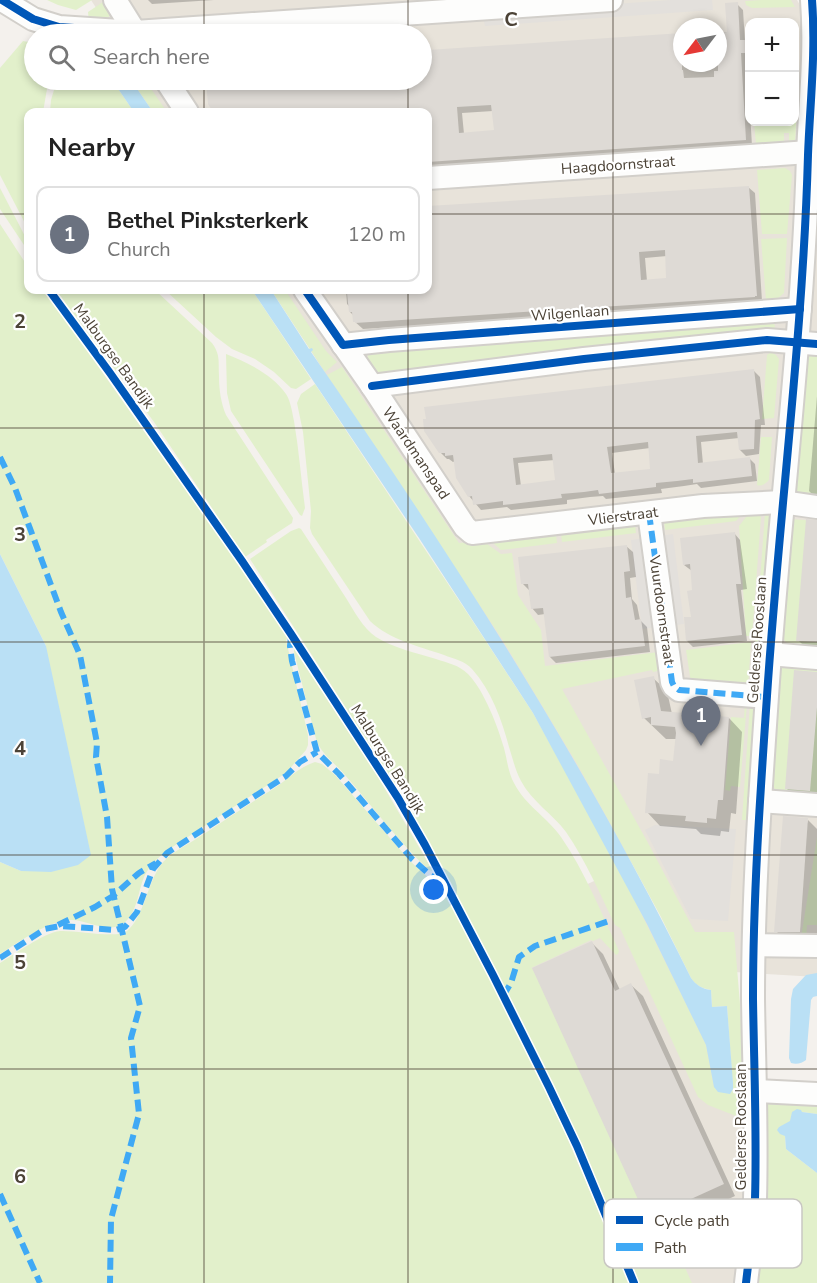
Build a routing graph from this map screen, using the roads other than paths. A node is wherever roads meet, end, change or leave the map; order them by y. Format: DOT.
graph roads {
  1 [pos="2,0"];
  2 [pos="115,0"];
  3 [pos="611,0"];
  4 [pos="812,0"];
  5 [pos="49,24"];
  6 [pos="130,24"];
  7 [pos="266,24"];
  8 [pos="816,31"];
  9 [pos="173,90"];
  10 [pos="184,108"];
  11 [pos="808,152"];
  12 [pos="432,178"];
  13 [pos="812,201"];
  14 [pos="308,294"];
  15 [pos="800,309"];
  16 [pos="807,343"];
  17 [pos="343,345"];
  18 [pos="372,386"];
  19 [pos="782,502"];
  20 [pos="817,507"];
  21 [pos="649,513"];
  22 [pos="465,527"];
  23 [pos="770,654"];
  24 [pos="817,658"];
  25 [pos="766,697"];
  26 [pos="760,801"];
  27 [pos="817,805"];
  28 [pos="754,945"];
  29 [pos="817,946"];
  30 [pos="756,1091"];
  31 [pos="817,1094"];
  32 [pos="755,1199"];
  33 [pos="748,1268"];
  34 [pos="746,1283"];
  1 -- 5 [label="street"];
  2 -- 6 [label="street"];
  3 -- 7 [label="street"];
  4 -- 8 [label="street, Gelderse Rooslaan"];
  8 -- 11 [label="street, Gelderse Rooslaan"];
  9 -- 10 [label="street"];
  11 -- 12 [label="street, Haagdoornstraat"];
  11 -- 13 [label="street, Gelderse Rooslaan"];
  13 -- 15 [label="street, Gelderse Rooslaan"];
  14 -- 17 [label="street, Waardmanspad"];
  15 -- 16 [label="street, Gelderse Rooslaan"];
  15 -- 17 [label="street, Wilgenlaan"];
  16 -- 18 [label="street"];
  16 -- 19 [label="street, Gelderse Rooslaan"];
  17 -- 18 [label="street, Waardmanspad"];
  18 -- 22 [label="street, Waardmanspad"];
  19 -- 20 [label="street, Vlierstraat"];
  19 -- 21 [label="street, Vlierstraat"];
  19 -- 23 [label="street, Gelderse Rooslaan"];
  21 -- 22 [label="street, Vlierstraat"];
  21 -- 25 [label="street, Vuurdoornstraat"];
  23 -- 24 [label="street"];
  23 -- 25 [label="street, Gelderse Rooslaan"];
  25 -- 26 [label="street, Gelderse Rooslaan"];
  26 -- 27 [label="street"];
  26 -- 28 [label="street, Gelderse Rooslaan"];
  28 -- 29 [label="street"];
  28 -- 30 [label="street, Gelderse Rooslaan"];
  30 -- 31 [label="street"];
  30 -- 32 [label="street, Gelderse Rooslaan"];
  33 -- 34 [label="street, Gelderse Rooslaan"];
}
